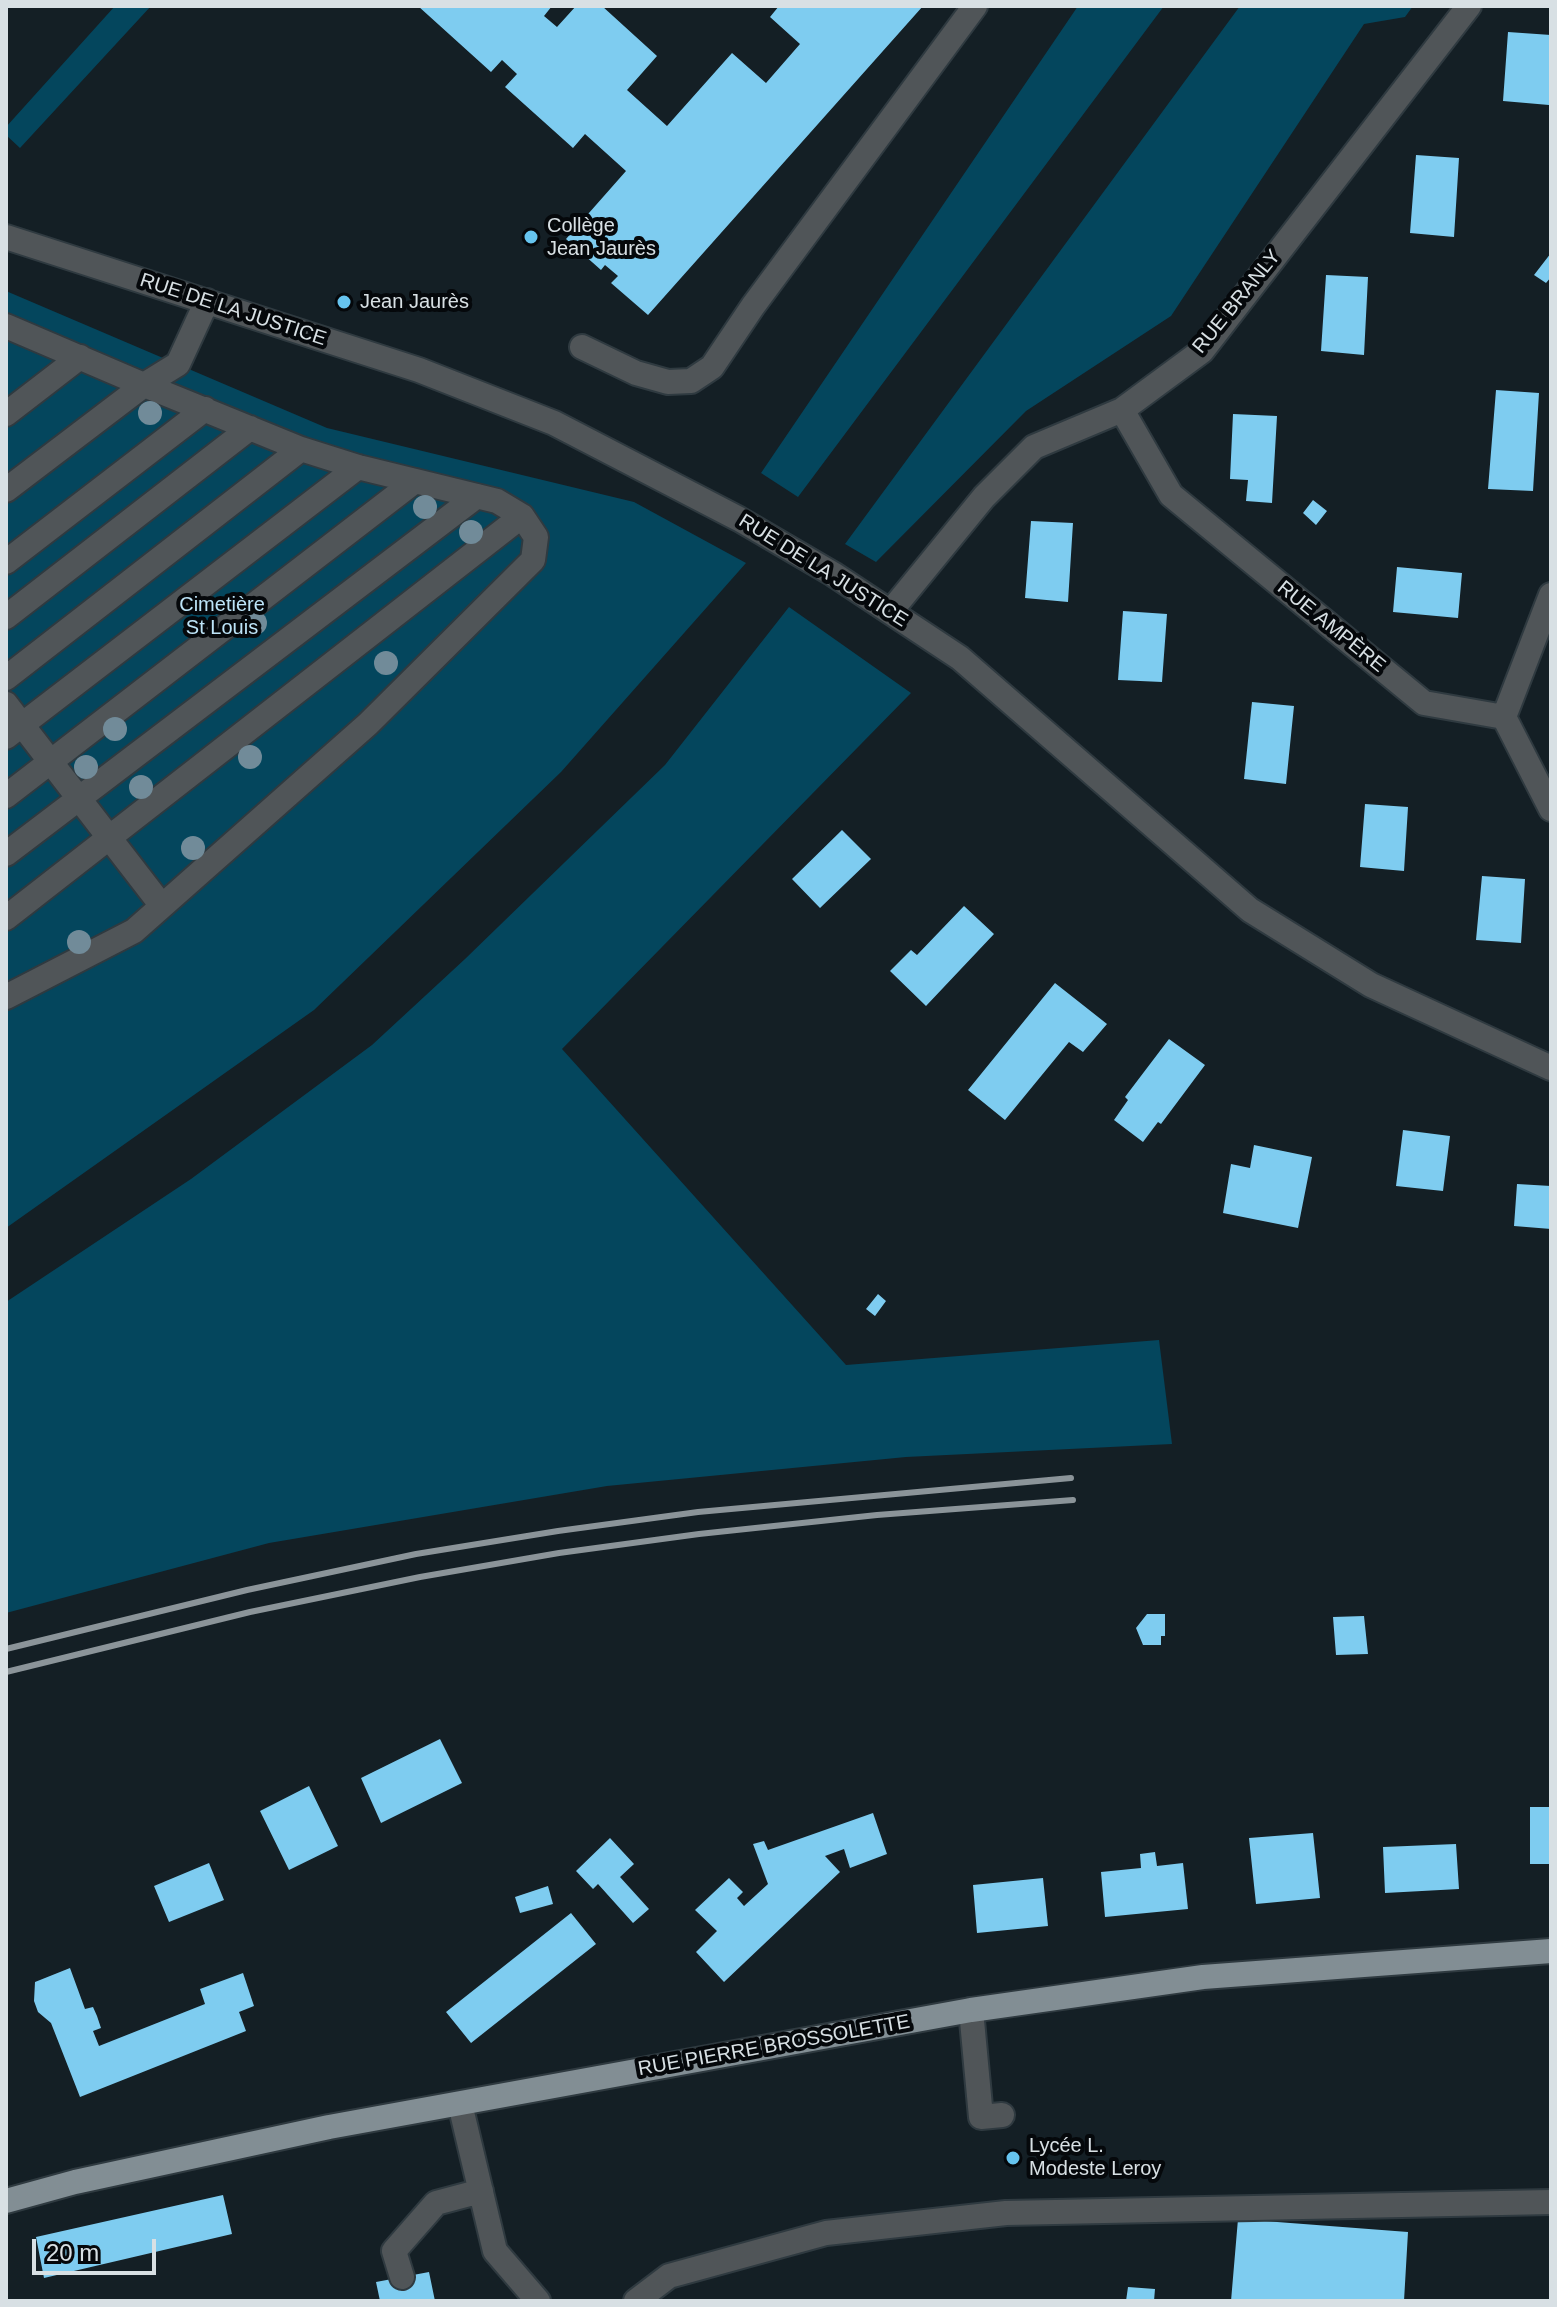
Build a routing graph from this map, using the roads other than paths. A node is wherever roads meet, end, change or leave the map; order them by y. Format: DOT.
graph roads {
  1 [pos="975,6"];
  2 [pos="1469,6"];
  3 [pos="6,237"];
  4 [pos="207,301"];
  5 [pos="10,333"];
  6 [pos="582,347"];
  7 [pos="80,357"];
  8 [pos="144,385"];
  9 [pos="205,409"];
  10 [pos="1122,410"];
  11 [pos="6,414"];
  12 [pos="250,428"];
  13 [pos="301,449"];
  14 [pos="358,467"];
  15 [pos="415,481"];
  16 [pos="6,490"];
  17 [pos="477,496"];
  18 [pos="522,516"];
  19 [pos="6,562"];
  20 [pos="1551,595"];
  21 [pos="891,611"];
  22 [pos="6,617"];
  23 [pos="6,678"];
  24 [pos="6,704"];
  25 [pos="1504,717"];
  26 [pos="14,731"];
  27 [pos="51,762"];
  28 [pos="6,796"];
  29 [pos="79,798"];
  30 [pos="1551,809"];
  31 [pos="110,838"];
  32 [pos="6,854"];
  33 [pos="162,906"];
  34 [pos="6,918"];
  35 [pos="6,997"];
  36 [pos="1551,1068"];
  37 [pos="1551,1951"];
  38 [pos="971,2010"];
  39 [pos="460,2104"];
  40 [pos="1002,2115"];
  41 [pos="481,2191"];
  42 [pos="6,2201"];
  43 [pos="1551,2202"];
  44 [pos="402,2277"];
  45 [pos="538,2301"];
  46 [pos="636,2301"];
  1 -- 6 [label="street"];
  2 -- 10 [label="street, RUE BRANLY"];
  3 -- 4 [label="street, RUE DE LA JUSTICE"];
  4 -- 8 [label="street"];
  4 -- 21 [label="street, RUE DE LA JUSTICE"];
  5 -- 7 [label="street"];
  7 -- 8 [label="street"];
  7 -- 11 [label="street"];
  8 -- 9 [label="street"];
  8 -- 16 [label="street"];
  9 -- 12 [label="street"];
  9 -- 19 [label="street"];
  10 -- 21 [label="street, RUE BRANLY"];
  10 -- 25 [label="street, RUE AMPÈRE"];
  12 -- 13 [label="street"];
  12 -- 22 [label="street"];
  13 -- 14 [label="street"];
  13 -- 23 [label="street"];
  14 -- 15 [label="street"];
  14 -- 26 [label="street"];
  15 -- 17 [label="street"];
  15 -- 27 [label="street"];
  17 -- 18 [label="street"];
  17 -- 29 [label="street"];
  18 -- 31 [label="street"];
  18 -- 33 [label="street"];
  20 -- 25 [label="street"];
  21 -- 36 [label="street, RUE DE LA JUSTICE"];
  24 -- 26 [label="street"];
  25 -- 30 [label="street"];
  26 -- 27 [label="street"];
  27 -- 28 [label="street"];
  27 -- 29 [label="street"];
  29 -- 31 [label="street"];
  29 -- 32 [label="street"];
  31 -- 33 [label="street"];
  31 -- 34 [label="street"];
  33 -- 35 [label="street"];
  37 -- 38 [label="main road, RUE PIERRE BROSSOLETTE"];
  38 -- 39 [label="main road, RUE PIERRE BROSSOLETTE"];
  38 -- 40 [label="street"];
  39 -- 41 [label="street"];
  39 -- 42 [label="main road, RUE PIERRE BROSSOLETTE"];
  41 -- 44 [label="street"];
  41 -- 45 [label="street"];
  43 -- 46 [label="street"];
}
